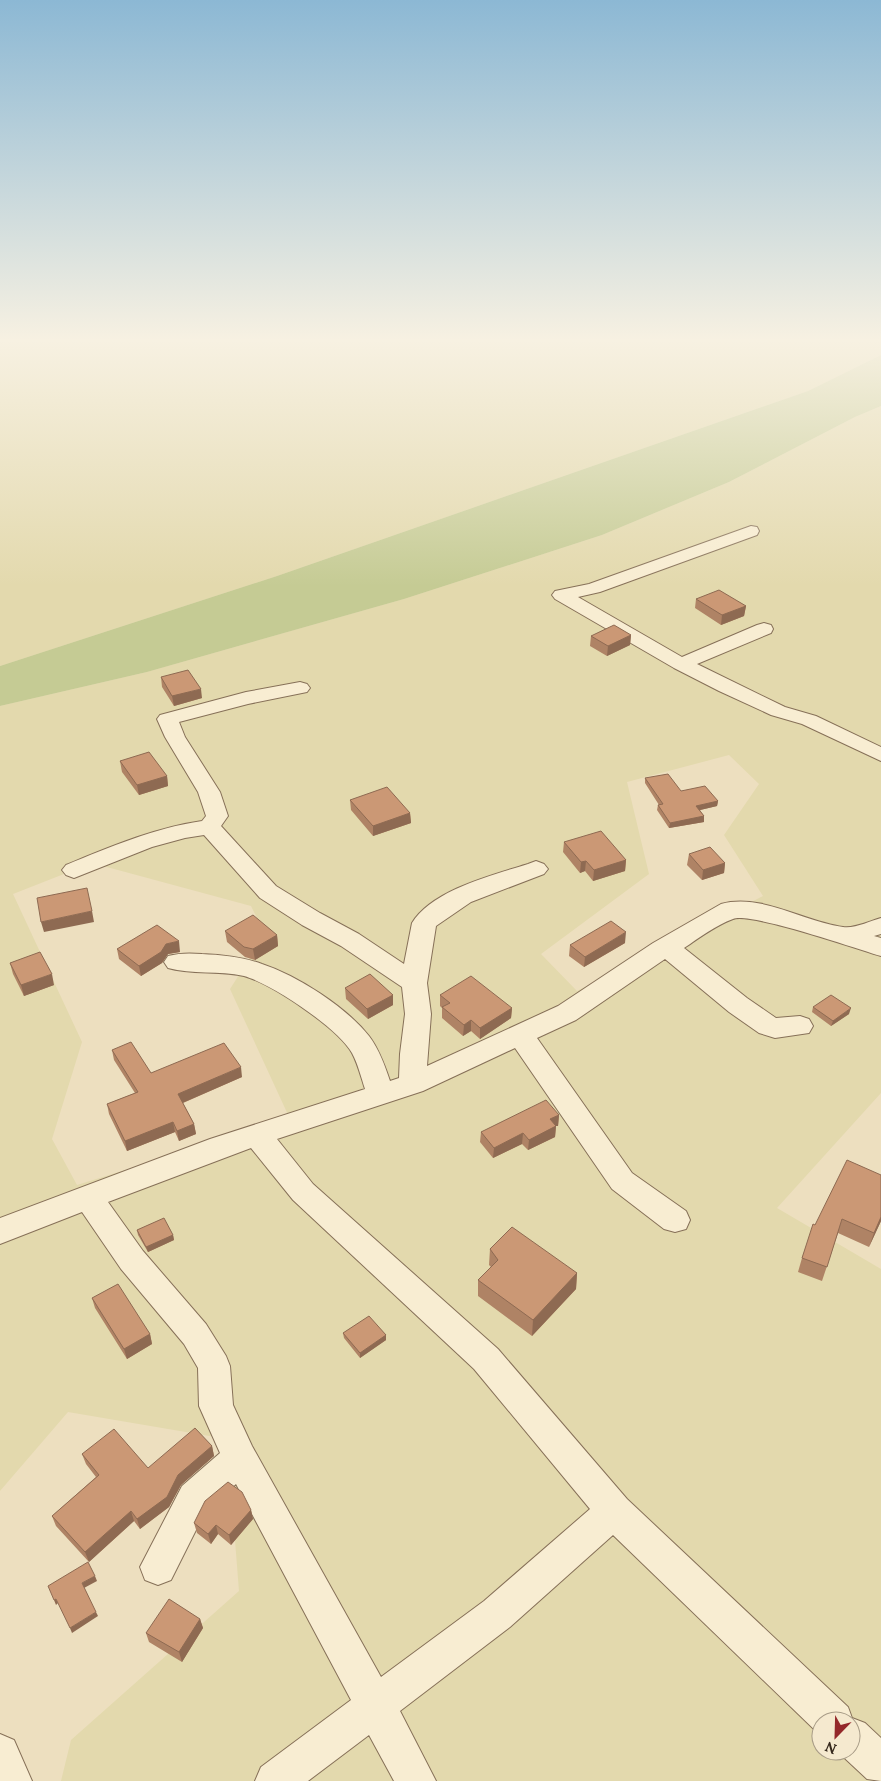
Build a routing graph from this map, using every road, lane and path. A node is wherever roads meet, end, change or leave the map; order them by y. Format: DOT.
graph roads {
  1 [pos="750,531"];
  2 [pos="764,629"];
  3 [pos="681,664"];
  4 [pos="300,688"];
  5 [pos="881,755"];
  6 [pos="209,827"];
  7 [pos="536,869"];
  8 [pos="74,870"];
  9 [pos="881,933"];
  10 [pos="662,950"];
  11 [pos="177,962"];
  12 [pos="414,983"];
  13 [pos="800,1026"];
  14 [pos="521,1036"];
  15 [pos="413,1084"];
  16 [pos="380,1095"];
  17 [pos="257,1135"];
  18 [pos="89,1198"];
  19 [pos="675,1220"];
  20 [pos="0,1231"];
  21 [pos="240,1458"];
  22 [pos="614,1511"];
  23 [pos="158,1567"];
  24 [pos="375,1706"];
  25 [pos="824,1711"];
  26 [pos="861,1746"];
  27 [pos="0,1754"];
  28 [pos="881,1765"];
  29 [pos="12,1781"];
  30 [pos="275,1781"];
  31 [pos="416,1781"];
  1 -- 3 [label="street"];
  2 -- 3 [label="street"];
  3 -- 5 [label="street"];
  4 -- 6 [label="street"];
  6 -- 8 [label="street"];
  6 -- 12 [label="street"];
  7 -- 12 [label="street"];
  9 -- 10 [label="street"];
  10 -- 13 [label="street"];
  10 -- 14 [label="street"];
  11 -- 16 [label="street"];
  12 -- 15 [label="street"];
  14 -- 15 [label="street"];
  14 -- 19 [label="street"];
  15 -- 16 [label="street"];
  16 -- 17 [label="street"];
  17 -- 18 [label="street"];
  17 -- 22 [label="street"];
  18 -- 20 [label="street"];
  18 -- 21 [label="street"];
  21 -- 23 [label="street"];
  21 -- 24 [label="street"];
  22 -- 24 [label="street"];
  22 -- 25 [label="street"];
  24 -- 30 [label="street"];
  24 -- 31 [label="street"];
  26 -- 28 [label="street"];
  27 -- 29 [label="street"];
}
